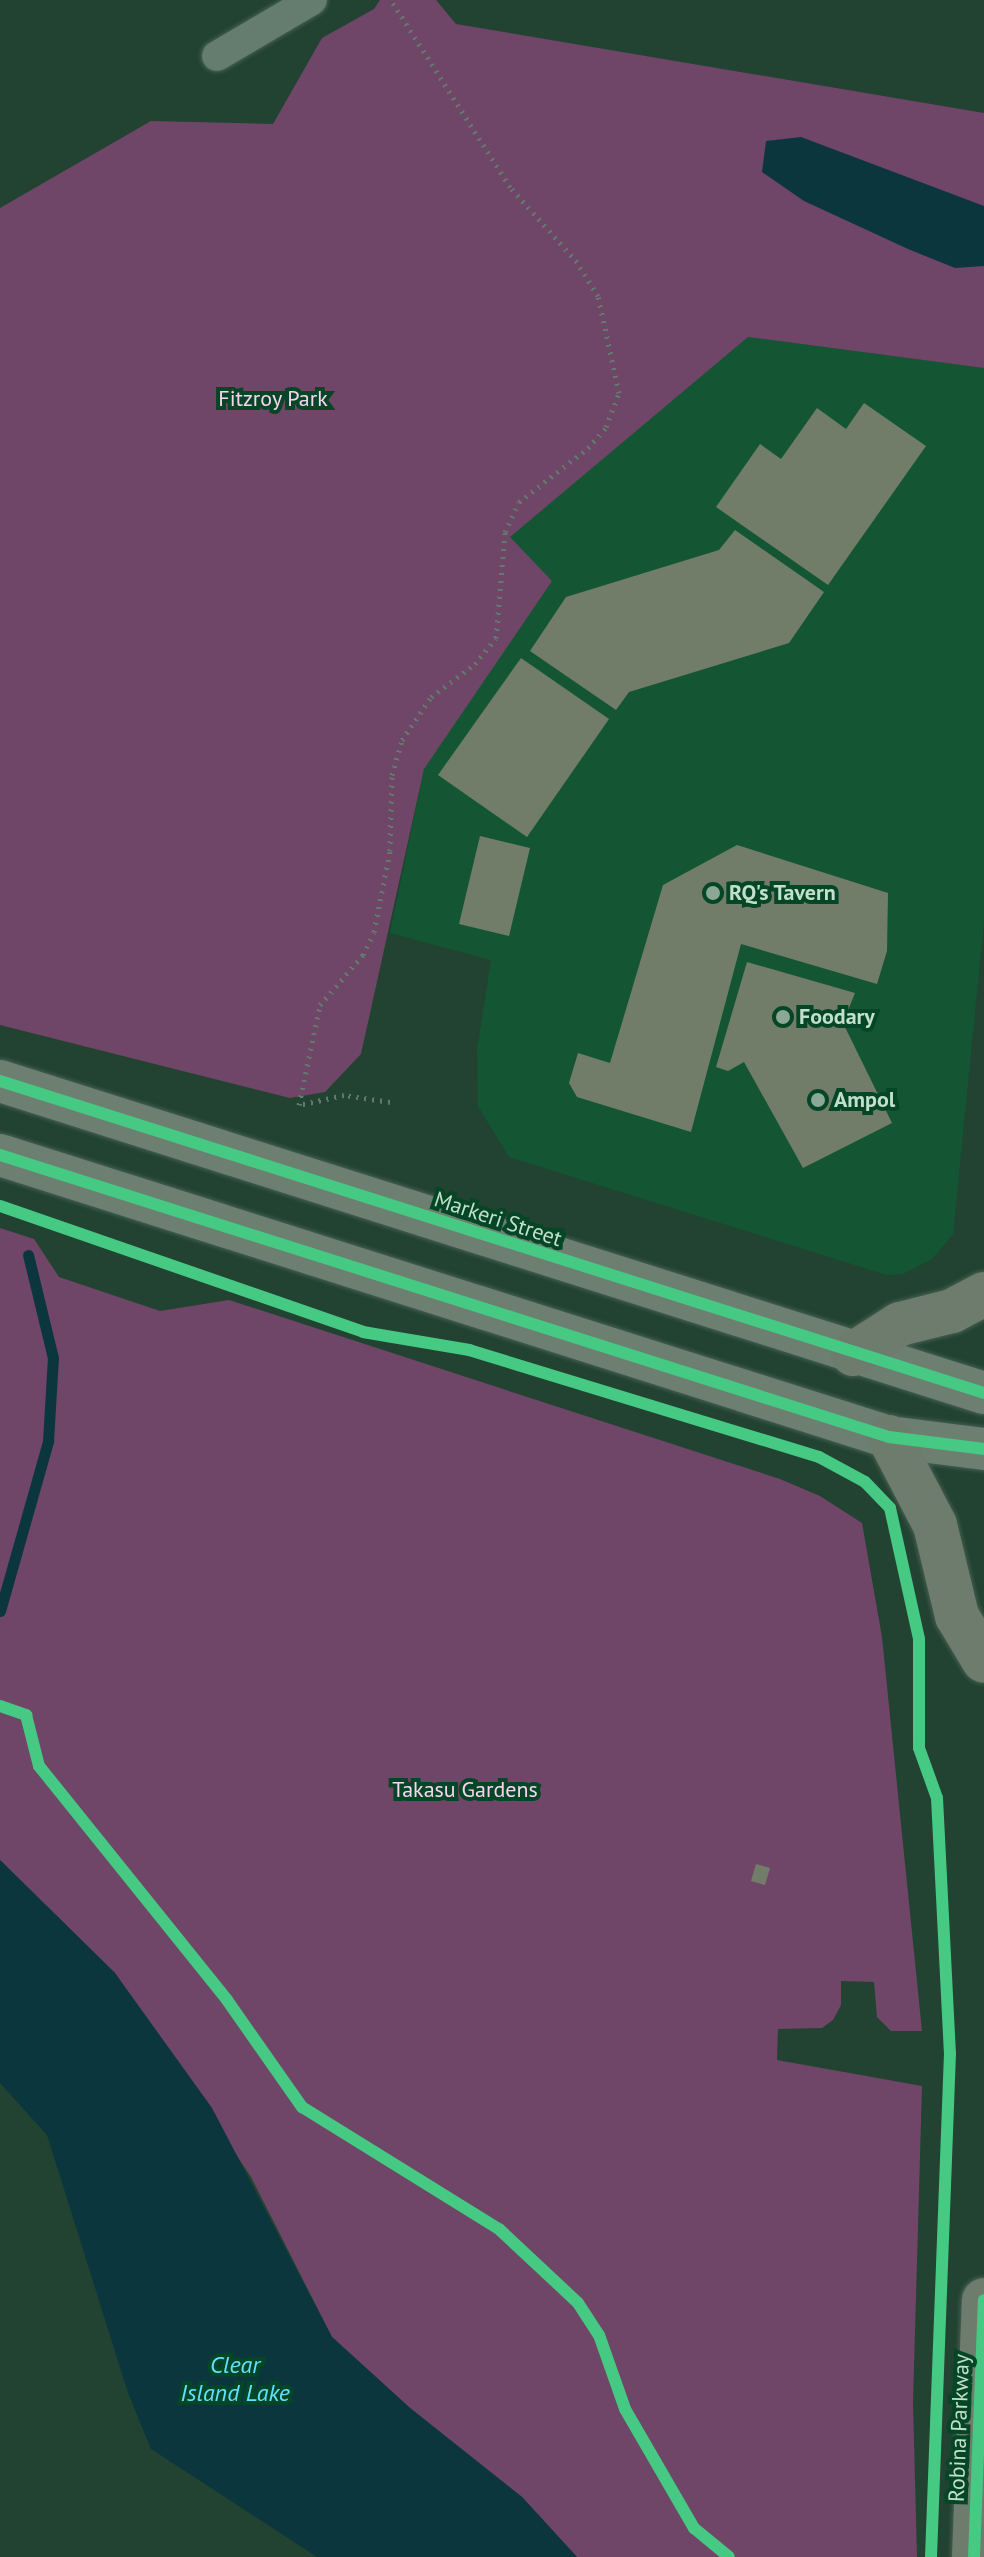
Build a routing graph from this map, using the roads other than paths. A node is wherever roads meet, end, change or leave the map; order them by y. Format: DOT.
graph roads {
  1 [pos="312,0"];
  2 [pos="217,56"];
  3 [pos="0,1081"];
  4 [pos="0,1155"];
  5 [pos="984,1294"];
  6 [pos="853,1354"];
  7 [pos="984,1393"];
  8 [pos="889,1437"];
  9 [pos="984,1449"];
  10 [pos="984,1661"];
  11 [pos="984,2300"];
  12 [pos="974,2557"];
  1 -- 2 [label="street"];
  3 -- 6 [label="main road, Markeri Street"];
  4 -- 8 [label="main road"];
  5 -- 6 [label="main road"];
  6 -- 7 [label="main road, Markeri Street"];
  8 -- 9 [label="main road"];
  8 -- 10 [label="main road"];
  11 -- 12 [label="main road, Robina Parkway"];
}
